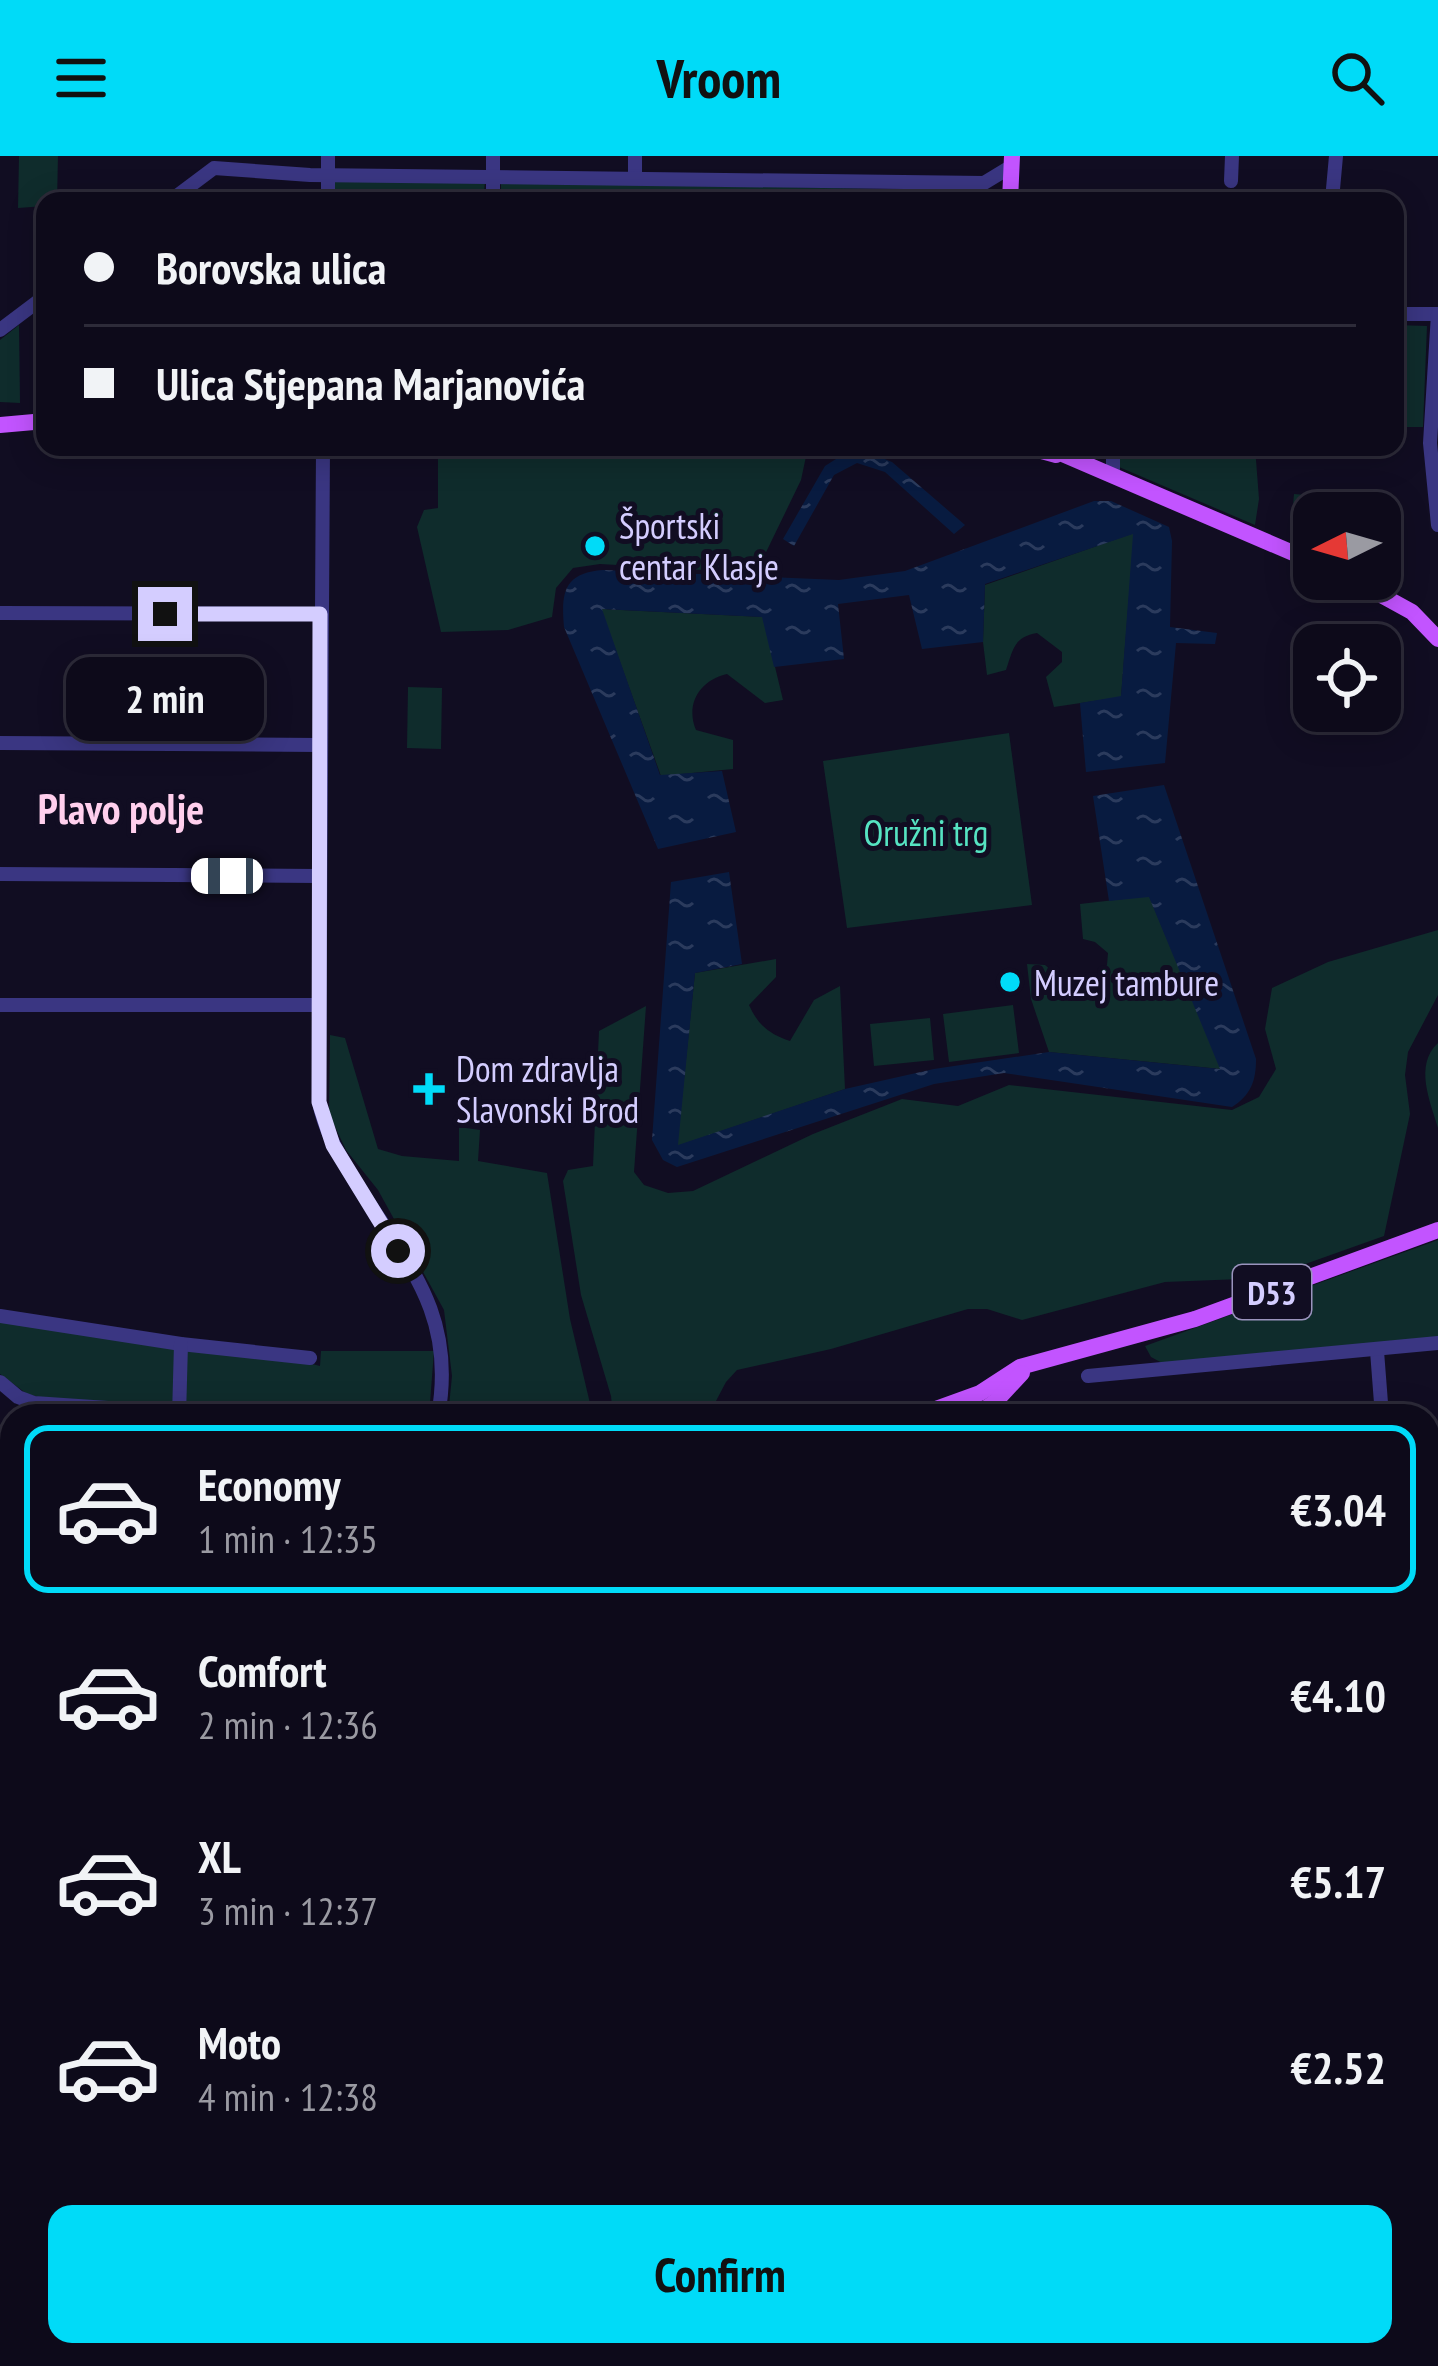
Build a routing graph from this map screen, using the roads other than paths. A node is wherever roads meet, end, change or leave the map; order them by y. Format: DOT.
graph roads {
  1 [pos="328,156"];
  2 [pos="494,156"];
  3 [pos="635,156"];
  4 [pos="1232,156"];
  5 [pos="1336,156"];
  6 [pos="1012,161"];
  7 [pos="328,174"];
  8 [pos="494,177"];
  9 [pos="635,178"];
  10 [pos="1231,181"];
  11 [pos="985,183"];
  12 [pos="1334,190"];
  13 [pos="182,192"];
  14 [pos="328,192"];
  15 [pos="493,192"];
  16 [pos="1000,192"];
  17 [pos="1009,192"];
  18 [pos="36,303"];
  19 [pos="1404,314"];
  20 [pos="1438,314"];
  21 [pos="0,330"];
  22 [pos="0,415"];
  23 [pos="36,420"];
  24 [pos="36,421"];
  25 [pos="0,424"];
  26 [pos="321,456"];
  27 [pos="1061,456"];
  28 [pos="1064,456"];
  29 [pos="1113,456"];
  30 [pos="1068,458"];
  31 [pos="1113,476"];
  32 [pos="1438,525"];
  33 [pos="1293,553"];
  34 [pos="1395,600"];
  35 [pos="0,613"];
  36 [pos="320,614"];
  37 [pos="1434,626"];
  38 [pos="0,743"];
  39 [pos="320,745"];
  40 [pos="0,874"];
  41 [pos="318,876"];
  42 [pos="0,1005"];
  43 [pos="317,1005"];
  44 [pos="1438,1230"];
  45 [pos="0,1316"];
  46 [pos="1438,1343"];
  47 [pos="181,1344"];
  48 [pos="1377,1351"];
  49 [pos="310,1358"];
  50 [pos="1038,1363"];
  51 [pos="1088,1376"];
  52 [pos="0,1382"];
  53 [pos="47,1404"];
  54 [pos="179,1404"];
  55 [pos="440,1404"];
  56 [pos="951,1404"];
  57 [pos="993,1404"];
  58 [pos="1381,1404"];
  1 -- 7 [label="street"];
  2 -- 8 [label="street"];
  3 -- 9 [label="street"];
  4 -- 10 [label="street"];
  5 -- 12 [label="street"];
  6 -- 11 [label="street"];
  6 -- 17 [label="main road"];
  7 -- 8 [label="street"];
  7 -- 13 [label="street"];
  7 -- 14 [label="street"];
  8 -- 9 [label="street"];
  8 -- 15 [label="street"];
  9 -- 11 [label="street"];
  11 -- 16 [label="street"];
  18 -- 21 [label="street"];
  19 -- 20 [label="street"];
  20 -- 32 [label="street"];
  22 -- 23 [label="main road"];
  24 -- 25 [label="main road"];
  26 -- 36 [label="street"];
  27 -- 30 [label="main road"];
  28 -- 30 [label="main road"];
  29 -- 31 [label="street"];
  30 -- 31 [label="main road"];
  31 -- 33 [label="main road"];
  34 -- 37 [label="main road"];
  35 -- 36 [label="street"];
  36 -- 39 [label="street"];
  38 -- 39 [label="street"];
  39 -- 41 [label="street"];
  40 -- 41 [label="street"];
  41 -- 43 [label="street"];
  42 -- 43 [label="street"];
  43 -- 55 [label="street"];
  44 -- 50 [label="main road, D53"];
  45 -- 47 [label="street"];
  46 -- 48 [label="street"];
  47 -- 49 [label="street"];
  47 -- 54 [label="street"];
  48 -- 51 [label="street"];
  48 -- 58 [label="street"];
  50 -- 56 [label="main road, D53"];
  50 -- 57 [label="main road, D53"];
  52 -- 53 [label="street"];
}
